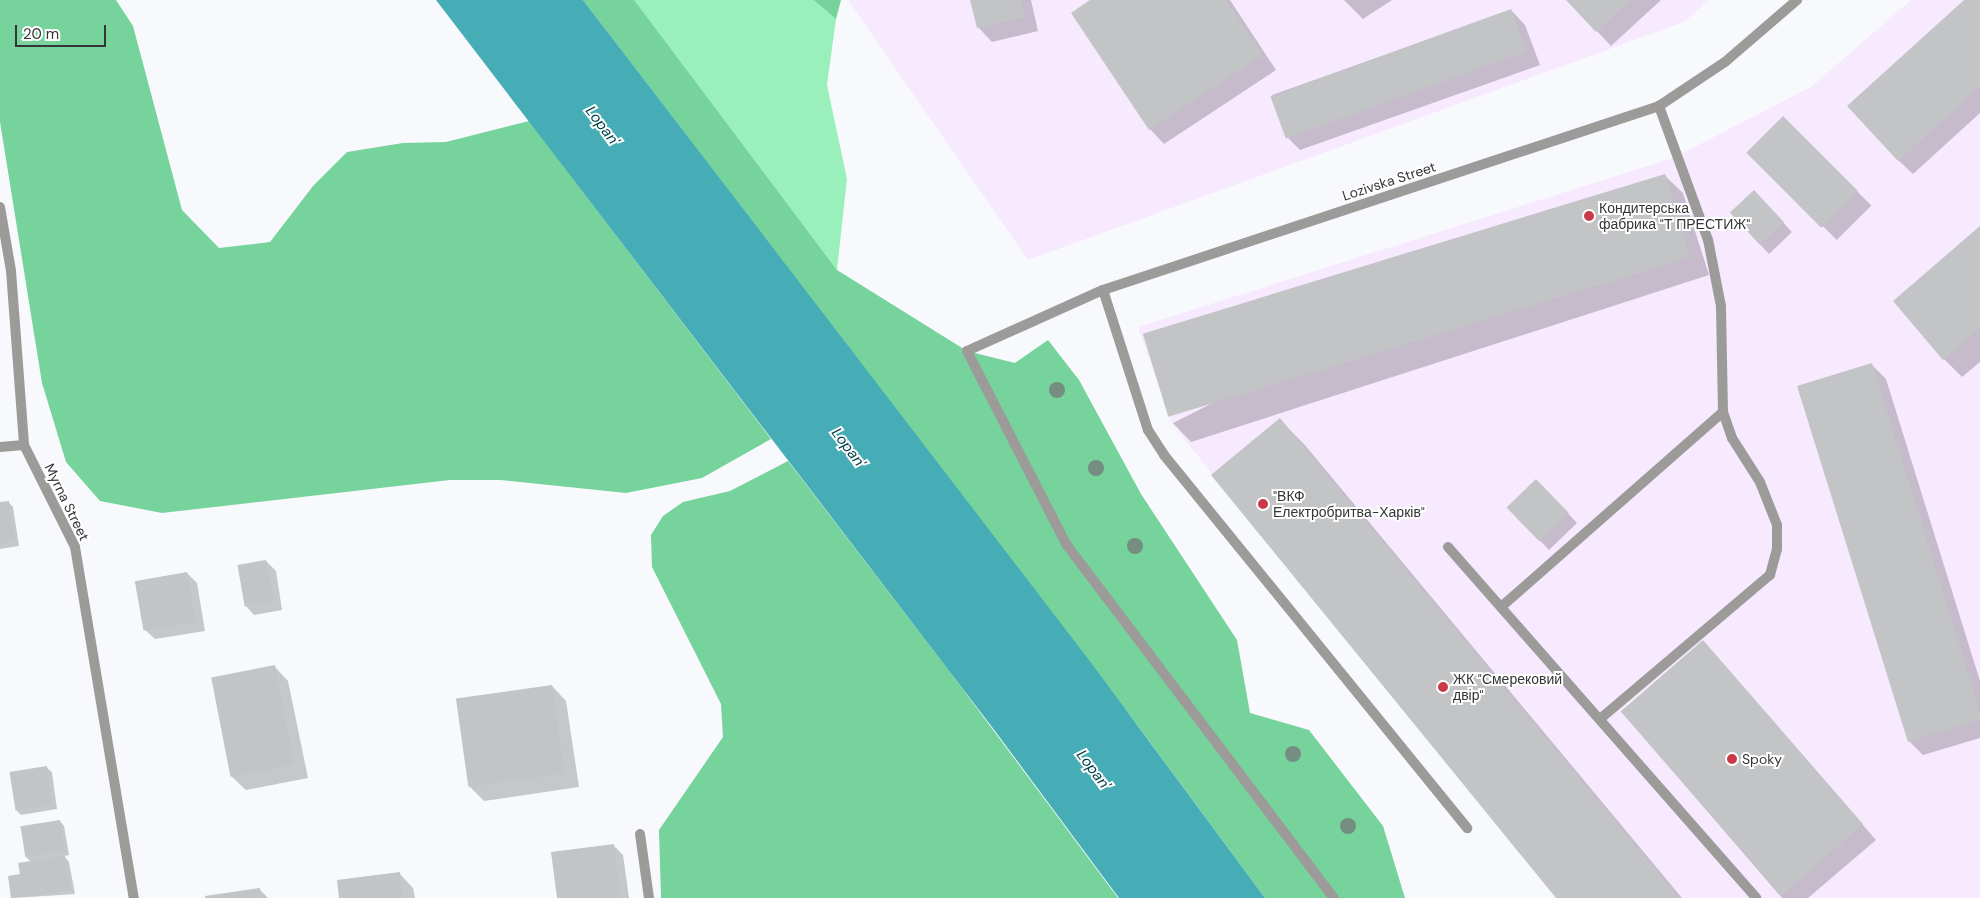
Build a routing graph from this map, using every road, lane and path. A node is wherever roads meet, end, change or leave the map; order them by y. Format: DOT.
graph roads {
  1 [pos="1797,0"];
  2 [pos="1660,106"];
  3 [pos="0,207"];
  4 [pos="1103,290"];
  5 [pos="1723,412"];
  6 [pos="24,444"];
  7 [pos="0,447"];
  8 [pos="1448,547"];
  9 [pos="1501,606"];
  10 [pos="1600,719"];
  11 [pos="1467,828"];
  12 [pos="640,834"];
  13 [pos="134,898"];
  14 [pos="649,898"];
  15 [pos="1334,898"];
  16 [pos="1756,898"];
  1 -- 2 [label="street, Lozivska Street"];
  2 -- 4 [label="street, Lozivska Street"];
  2 -- 5 [label="street"];
  3 -- 6 [label="street, Myrna Street"];
  4 -- 11 [label="street"];
  4 -- 15 [label="street, Lozivska Street"];
  5 -- 9 [label="street"];
  5 -- 10 [label="street"];
  6 -- 7 [label="street"];
  6 -- 13 [label="street, Myrna Street"];
  8 -- 9 [label="street"];
  9 -- 10 [label="street"];
  10 -- 16 [label="street"];
  12 -- 14 [label="street"];
}
